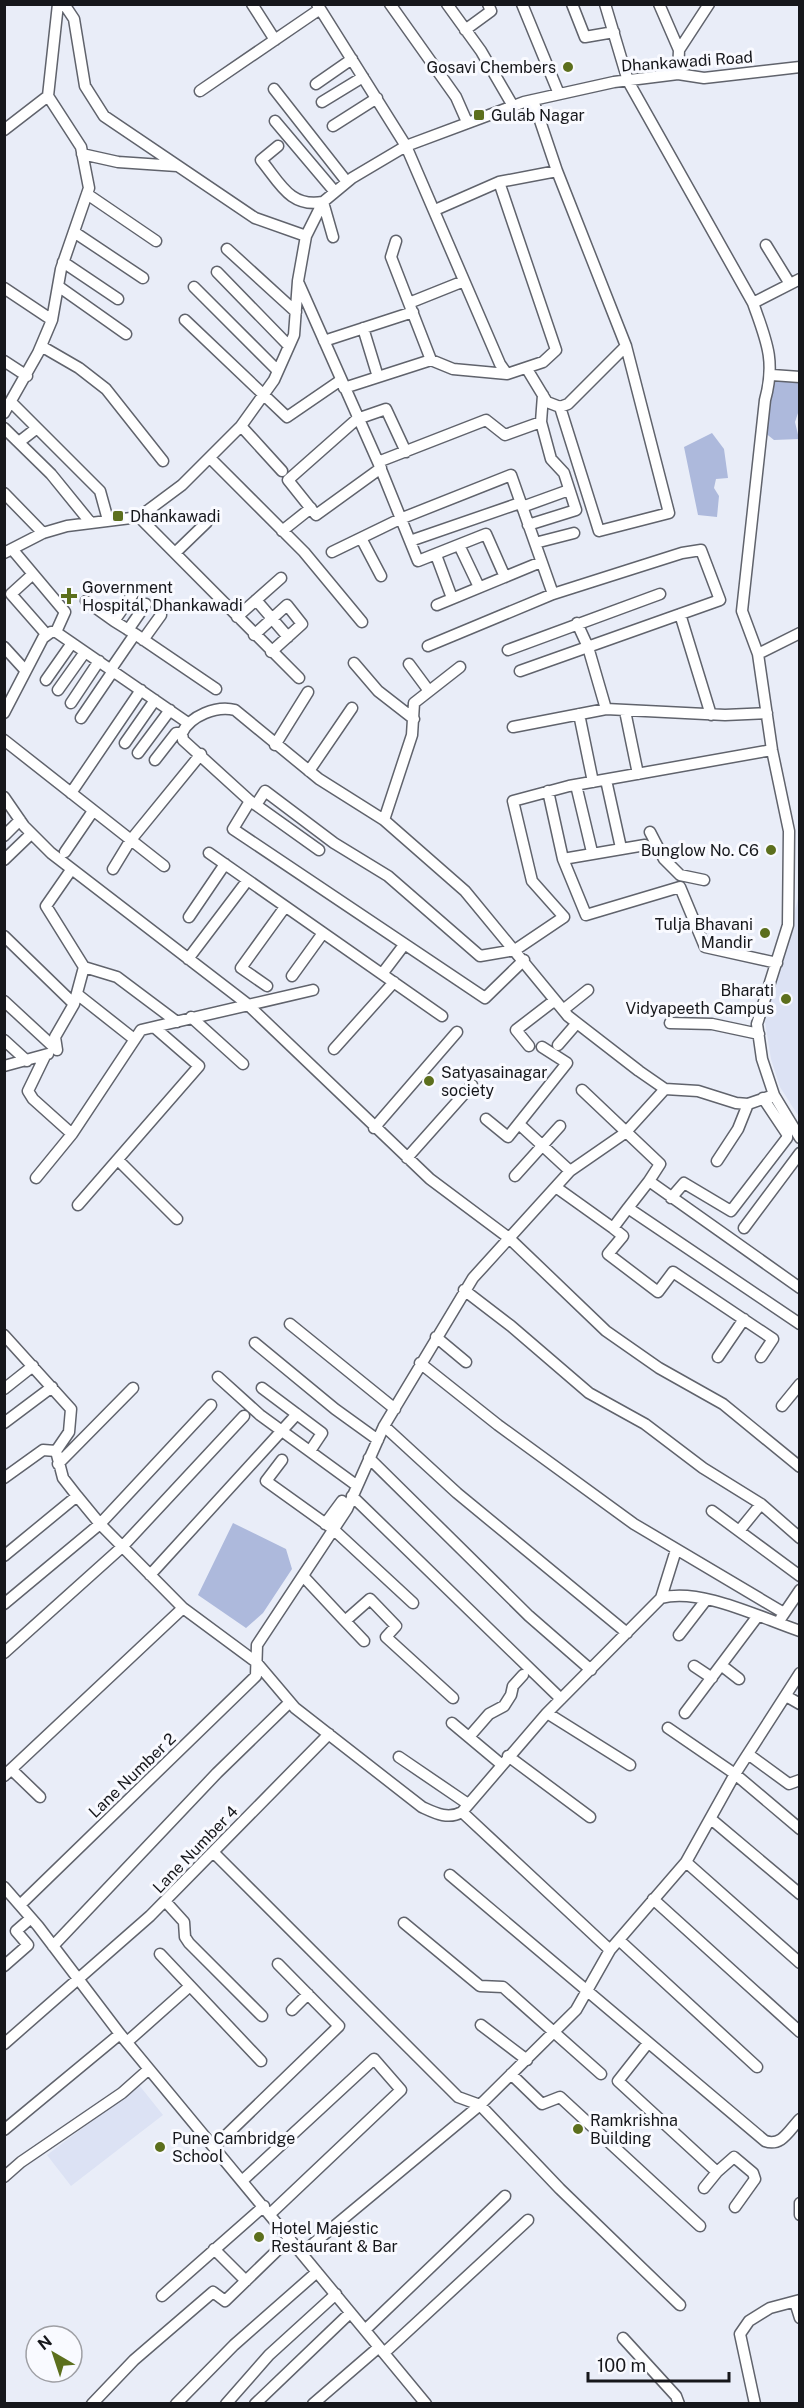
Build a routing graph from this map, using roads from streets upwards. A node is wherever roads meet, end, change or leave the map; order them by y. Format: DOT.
graph roads {
  1 [pos="58,4"];
  2 [pos="64,4"];
  3 [pos="252,4"];
  4 [pos="390,4"];
  5 [pos="447,4"];
  6 [pos="488,4"];
  7 [pos="522,4"];
  8 [pos="572,4"];
  9 [pos="605,4"];
  10 [pos="659,4"];
  11 [pos="709,4"];
  12 [pos="318,7"];
  13 [pos="465,30"];
  14 [pos="614,32"];
  15 [pos="275,40"];
  16 [pos="679,50"];
  17 [pos="352,59"];
  18 [pos="800,67"];
  19 [pos="678,74"];
  20 [pos="363,77"];
  21 [pos="628,81"];
  22 [pos="316,84"];
  23 [pos="274,89"];
  24 [pos="200,91"];
  25 [pos="559,94"];
  26 [pos="48,96"];
  27 [pos="377,99"];
  28 [pos="533,100"];
  29 [pos="322,102"];
  30 [pos="513,106"];
  31 [pos="275,121"];
  32 [pos="467,122"];
  33 [pos="333,126"];
  34 [pos="4,130"];
  35 [pos="278,146"];
  36 [pos="406,146"];
  37 [pos="82,154"];
  38 [pos="181,167"];
  39 [pos="557,171"];
  40 [pos="347,182"];
  41 [pos="500,182"];
  42 [pos="335,192"];
  43 [pos="87,194"];
  44 [pos="323,202"];
  45 [pos="435,210"];
  46 [pos="74,232"];
  47 [pos="306,236"];
  48 [pos="333,237"];
  49 [pos="156,241"];
  50 [pos="396,241"];
  51 [pos="766,245"];
  52 [pos="227,249"];
  53 [pos="63,262"];
  54 [pos="216,272"];
  55 [pos="143,278"];
  56 [pos="298,281"];
  57 [pos="464,281"];
  58 [pos="795,282"];
  59 [pos="58,286"];
  60 [pos="194,287"];
  61 [pos="4,288"];
  62 [pos="118,300"];
  63 [pos="753,303"];
  64 [pos="411,307"];
  65 [pos="296,312"];
  66 [pos="52,320"];
  67 [pos="185,320"];
  68 [pos="363,328"];
  69 [pos="126,334"];
  70 [pos="324,341"];
  71 [pos="41,346"];
  72 [pos="289,346"];
  73 [pos="626,346"];
  74 [pos="431,360"];
  75 [pos="4,361"];
  76 [pos="526,369"];
  77 [pos="278,371"];
  78 [pos="507,374"];
  79 [pos="772,375"];
  80 [pos="27,376"];
  81 [pos="378,377"];
  82 [pos="800,377"];
  83 [pos="342,384"];
  84 [pos="265,393"];
  85 [pos="543,395"];
  86 [pos="12,403"];
  87 [pos="560,407"];
  88 [pos="4,413"];
  89 [pos="357,419"];
  90 [pos="541,422"];
  91 [pos="241,426"];
  92 [pos="4,428"];
  93 [pos="37,428"];
  94 [pos="19,442"];
  95 [pos="406,452"];
  96 [pos="210,458"];
  97 [pos="162,461"];
  98 [pos="380,465"];
  99 [pos="282,471"];
  100 [pos="569,490"];
  101 [pos="4,493"];
  102 [pos="521,505"];
  103 [pos="311,508"];
  104 [pos="139,518"];
  105 [pos="400,519"];
  106 [pos="108,520"];
  107 [pos="90,522"];
  108 [pos="207,522"];
  109 [pos="528,525"];
  110 [pos="282,531"];
  111 [pos="43,533"];
  112 [pos="574,533"];
  113 [pos="361,538"];
  114 [pos="410,541"];
  115 [pos="535,543"];
  116 [pos="459,545"];
  117 [pos="8,551"];
  118 [pos="332,552"];
  119 [pos="176,553"];
  120 [pos="436,555"];
  121 [pos="541,562"];
  122 [pos="33,574"];
  123 [pos="381,576"];
  124 [pos="505,577"];
  125 [pos="281,578"];
  126 [pos="479,587"];
  127 [pos="133,594"];
  128 [pos="553,594"];
  129 [pos="660,594"];
  130 [pos="452,598"];
  131 [pos="256,600"];
  132 [pos="86,601"];
  133 [pos="146,604"];
  134 [pos="437,605"];
  135 [pos="680,614"];
  136 [pos="160,615"];
  137 [pos="237,617"];
  138 [pos="272,618"];
  139 [pos="114,621"];
  140 [pos="362,622"];
  141 [pos="577,623"];
  142 [pos="800,633"];
  143 [pos="52,634"];
  144 [pos="135,635"];
  145 [pos="254,635"];
  146 [pos="288,637"];
  147 [pos="72,643"];
  148 [pos="428,646"];
  149 [pos="588,646"];
  150 [pos="4,647"];
  151 [pos="508,650"];
  152 [pos="85,652"];
  153 [pos="271,652"];
  154 [pos="758,654"];
  155 [pos="99,661"];
  156 [pos="354,663"];
  157 [pos="409,664"];
  158 [pos="460,667"];
  159 [pos="25,670"];
  160 [pos="112,670"];
  161 [pos="520,671"];
  162 [pos="298,678"];
  163 [pos="46,680"];
  164 [pos="216,689"];
  165 [pos="58,690"];
  166 [pos="141,690"];
  167 [pos="429,691"];
  168 [pos="308,692"];
  169 [pos="155,700"];
  170 [pos="71,703"];
  171 [pos="352,708"];
  172 [pos="606,709"];
  173 [pos="170,710"];
  174 [pos="625,711"];
  175 [pos="4,713"];
  176 [pos="767,713"];
  177 [pos="579,714"];
  178 [pos="711,715"];
  179 [pos="81,718"];
  180 [pos="414,719"];
  181 [pos="513,727"];
  182 [pos="185,728"];
  183 [pos="4,740"];
  184 [pos="125,743"];
  185 [pos="275,745"];
  186 [pos="772,750"];
  187 [pos="138,753"];
  188 [pos="201,754"];
  189 [pos="155,760"];
  190 [pos="309,771"];
  191 [pos="638,774"];
  192 [pos="606,780"];
  193 [pos="593,782"];
  194 [pos="576,785"];
  195 [pos="548,791"];
  196 [pos="71,794"];
  197 [pos="4,797"];
  198 [pos="253,803"];
  199 [pos="93,811"];
  200 [pos="20,820"];
  201 [pos="384,820"];
  202 [pos="650,832"];
  203 [pos="31,834"];
  204 [pos="4,836"];
  205 [pos="130,841"];
  206 [pos="645,845"];
  207 [pos="621,848"];
  208 [pos="319,850"];
  209 [pos="65,852"];
  210 [pos="592,852"];
  211 [pos="209,853"];
  212 [pos="562,858"];
  213 [pos="4,860"];
  214 [pos="225,864"];
  215 [pos="164,866"];
  216 [pos="113,869"];
  217 [pos="71,870"];
  218 [pos="704,880"];
  219 [pos="247,881"];
  220 [pos="285,907"];
  221 [pos="189,917"];
  222 [pos="323,933"];
  223 [pos="4,936"];
  224 [pos="404,945"];
  225 [pos="515,950"];
  226 [pos="188,959"];
  227 [pos="524,960"];
  228 [pos="777,963"];
  229 [pos="84,967"];
  230 [pos="382,974"];
  231 [pos="292,976"];
  232 [pos="394,982"];
  233 [pos="267,986"];
  234 [pos="313,990"];
  235 [pos="588,990"];
  236 [pos="75,999"];
  237 [pos="555,1000"];
  238 [pos="4,1001"];
  239 [pos="246,1003"];
  240 [pos="563,1010"];
  241 [pos="442,1016"];
  242 [pos="190,1017"];
  243 [pos="177,1022"];
  244 [pos="577,1023"];
  245 [pos="670,1023"];
  246 [pos="154,1027"];
  247 [pos="457,1032"];
  248 [pos="759,1034"];
  249 [pos="134,1039"];
  250 [pos="4,1040"];
  251 [pos="558,1045"];
  252 [pos="529,1046"];
  253 [pos="542,1047"];
  254 [pos="334,1049"];
  255 [pos="57,1050"];
  256 [pos="45,1056"];
  257 [pos="27,1061"];
  258 [pos="243,1064"];
  259 [pos="4,1066"];
  260 [pos="472,1085"];
  261 [pos="665,1089"];
  262 [pos="582,1090"];
  263 [pos="769,1097"];
  264 [pos="748,1104"];
  265 [pos="486,1119"];
  266 [pos="519,1124"];
  267 [pos="561,1126"];
  268 [pos="374,1128"];
  269 [pos="625,1133"];
  270 [pos="72,1134"];
  271 [pos="800,1138"];
  272 [pos="543,1147"];
  273 [pos="800,1153"];
  274 [pos="407,1158"];
  275 [pos="119,1161"];
  276 [pos="717,1161"];
  277 [pos="570,1171"];
  278 [pos="515,1176"];
  279 [pos="36,1178"];
  280 [pos="649,1181"];
  281 [pos="557,1188"];
  282 [pos="672,1198"];
  283 [pos="78,1205"];
  284 [pos="628,1208"];
  285 [pos="177,1219"];
  286 [pos="613,1228"];
  287 [pos="744,1228"];
  288 [pos="509,1238"];
  289 [pos="800,1288"];
  290 [pos="464,1290"];
  291 [pos="744,1319"];
  292 [pos="290,1324"];
  293 [pos="800,1324"];
  294 [pos="4,1335"];
  295 [pos="436,1337"];
  296 [pos="255,1343"];
  297 [pos="761,1356"];
  298 [pos="718,1357"];
  299 [pos="466,1362"];
  300 [pos="420,1363"];
  301 [pos="33,1366"];
  302 [pos="218,1377"];
  303 [pos="800,1384"];
  304 [pos="52,1387"];
  305 [pos="134,1388"];
  306 [pos="262,1388"];
  307 [pos="4,1389"];
  308 [pos="211,1405"];
  309 [pos="782,1406"];
  310 [pos="395,1409"];
  311 [pos="297,1414"];
  312 [pos="244,1416"];
  313 [pos="4,1423"];
  314 [pos="384,1426"];
  315 [pos="281,1430"];
  316 [pos="378,1440"];
  317 [pos="56,1451"];
  318 [pos="310,1451"];
  319 [pos="369,1458"];
  320 [pos="282,1460"];
  321 [pos="58,1464"];
  322 [pos="800,1467"];
  323 [pos="4,1478"];
  324 [pos="350,1494"];
  325 [pos="77,1496"];
  326 [pos="761,1504"];
  327 [pos="712,1511"];
  328 [pos="100,1524"];
  329 [pos="329,1526"];
  330 [pos="739,1532"];
  331 [pos="800,1538"];
  332 [pos="122,1547"];
  333 [pos="676,1550"];
  334 [pos="4,1556"];
  335 [pos="150,1575"];
  336 [pos="303,1576"];
  337 [pos="800,1576"];
  338 [pos="800,1590"];
  339 [pos="661,1598"];
  340 [pos="706,1600"];
  341 [pos="412,1603"];
  342 [pos="4,1604"];
  343 [pos="183,1608"];
  344 [pos="784,1613"];
  345 [pos="757,1617"];
  346 [pos="345,1622"];
  347 [pos="777,1624"];
  348 [pos="800,1631"];
  349 [pos="627,1633"];
  350 [pos="679,1635"];
  351 [pos="363,1641"];
  352 [pos="4,1653"];
  353 [pos="256,1662"];
  354 [pos="721,1665"];
  355 [pos="694,1666"];
  356 [pos="591,1670"];
  357 [pos="800,1673"];
  358 [pos="523,1675"];
  359 [pos="712,1678"];
  360 [pos="739,1679"];
  361 [pos="786,1696"];
  362 [pos="453,1698"];
  363 [pos="561,1699"];
  364 [pos="290,1702"];
  365 [pos="800,1704"];
  366 [pos="547,1713"];
  367 [pos="685,1713"];
  368 [pos="452,1723"];
  369 [pos="668,1728"];
  370 [pos="329,1734"];
  371 [pos="469,1737"];
  372 [pos="748,1754"];
  373 [pos="399,1757"];
  374 [pos="505,1760"];
  375 [pos="630,1765"];
  376 [pos="8,1773"];
  377 [pos="735,1774"];
  378 [pos="800,1780"];
  379 [pos="40,1797"];
  380 [pos="465,1808"];
  381 [pos="590,1817"];
  382 [pos="711,1819"];
  383 [pos="800,1829"];
  384 [pos="213,1852"];
  385 [pos="686,1862"];
  386 [pos="450,1875"];
  387 [pos="4,1887"];
  388 [pos="800,1894"];
  389 [pos="653,1899"];
  390 [pos="165,1901"];
  391 [pos="20,1905"];
  392 [pos="31,1918"];
  393 [pos="404,1923"];
  394 [pos="618,1940"];
  395 [pos="53,1946"];
  396 [pos="610,1950"];
  397 [pos="160,1954"];
  398 [pos="800,1963"];
  399 [pos="278,1964"];
  400 [pos="4,1966"];
  401 [pos="79,1980"];
  402 [pos="190,1986"];
  403 [pos="586,1991"];
  404 [pos="308,1994"];
  405 [pos="292,2010"];
  406 [pos="262,2016"];
  407 [pos="481,2025"];
  408 [pos="555,2030"];
  409 [pos="800,2032"];
  410 [pos="123,2038"];
  411 [pos="648,2043"];
  412 [pos="4,2044"];
  413 [pos="527,2060"];
  414 [pos="261,2061"];
  415 [pos="757,2067"];
  416 [pos="149,2069"];
  417 [pos="511,2074"];
  418 [pos="601,2074"];
  419 [pos="480,2105"];
  420 [pos="798,2125"];
  421 [pos="4,2130"];
  422 [pos="214,2146"];
  423 [pos="717,2172"];
  424 [pos="4,2177"];
  425 [pos="242,2181"];
  426 [pos="704,2188"];
  427 [pos="505,2196"];
  428 [pos="800,2203"];
  429 [pos="735,2207"];
  430 [pos="267,2210"];
  431 [pos="800,2215"];
  432 [pos="528,2220"];
  433 [pos="700,2226"];
  434 [pos="290,2238"];
  435 [pos="214,2249"];
  436 [pos="303,2253"];
  437 [pos="318,2272"];
  438 [pos="246,2281"];
  439 [pos="336,2294"];
  440 [pos="162,2296"];
  441 [pos="797,2301"];
  442 [pos="680,2305"];
  443 [pos="350,2313"];
  444 [pos="800,2318"];
  445 [pos="365,2330"];
  446 [pos="623,2338"];
  447 [pos="382,2350"];
  448 [pos="92,2403"];
  449 [pos="176,2403"];
  450 [pos="226,2403"];
  451 [pos="255,2403"];
  452 [pos="313,2403"];
  453 [pos="426,2403"];
  454 [pos="679,2403"];
  455 [pos="755,2403"];
  1 -- 26 [label="street"];
  2 -- 38 [label="street"];
  3 -- 15 [label="street"];
  4 -- 32 [label="street"];
  5 -- 13 [label="street"];
  6 -- 13 [label="street"];
  7 -- 25 [label="street"];
  8 -- 14 [label="street"];
  9 -- 14 [label="street"];
  10 -- 16 [label="street"];
  11 -- 16 [label="street"];
  12 -- 15 [label="street"];
  12 -- 17 [label="street"];
  13 -- 30 [label="street"];
  14 -- 21 [label="street"];
  15 -- 24 [label="street"];
  16 -- 19 [label="street"];
  17 -- 20 [label="street"];
  17 -- 22 [label="street"];
  18 -- 19 [label="street, Dhankawadi Road"];
  19 -- 21 [label="street, Dhankawadi Road"];
  20 -- 27 [label="street"];
  20 -- 29 [label="street"];
  21 -- 25 [label="street, Dhankawadi Road"];
  21 -- 63 [label="street"];
  23 -- 40 [label="street"];
  25 -- 28 [label="street, Dhankawadi Road"];
  26 -- 34 [label="street"];
  26 -- 37 [label="street"];
  27 -- 33 [label="street"];
  27 -- 36 [label="street"];
  28 -- 30 [label="street, Dhankawadi Road"];
  28 -- 39 [label="street"];
  30 -- 32 [label="street, Dhankawadi Road"];
  31 -- 42 [label="street"];
  32 -- 36 [label="street, Dhankawadi Road"];
  35 -- 44 [label="street"];
  36 -- 40 [label="street, Dhankawadi Road"];
  36 -- 45 [label="street"];
  37 -- 38 [label="street"];
  37 -- 43 [label="street"];
  38 -- 47 [label="street"];
  39 -- 41 [label="street"];
  39 -- 73 [label="street"];
  40 -- 42 [label="street, Dhankawadi Road"];
  41 -- 45 [label="street"];
  41 -- 76 [label="street"];
  42 -- 44 [label="street, Dhankawadi Road"];
  43 -- 46 [label="street"];
  43 -- 49 [label="street"];
  44 -- 47 [label="street"];
  44 -- 48 [label="street"];
  45 -- 57 [label="street"];
  46 -- 53 [label="street"];
  46 -- 55 [label="street"];
  47 -- 56 [label="street"];
  50 -- 64 [label="street"];
  51 -- 58 [label="street"];
  52 -- 65 [label="street"];
  53 -- 59 [label="street"];
  53 -- 62 [label="street"];
  54 -- 72 [label="street"];
  56 -- 65 [label="street"];
  56 -- 70 [label="street"];
  57 -- 64 [label="street"];
  57 -- 78 [label="street"];
  58 -- 63 [label="street"];
  59 -- 66 [label="street"];
  59 -- 69 [label="street"];
  60 -- 77 [label="street"];
  61 -- 66 [label="street"];
  63 -- 79 [label="street"];
  64 -- 68 [label="street"];
  64 -- 74 [label="street"];
  65 -- 72 [label="street"];
  66 -- 71 [label="street"];
  67 -- 84 [label="street"];
  68 -- 70 [label="street"];
  68 -- 81 [label="street"];
  70 -- 83 [label="street"];
  71 -- 80 [label="street"];
  71 -- 97 [label="street"];
  72 -- 77 [label="street"];
  73 -- 87 [label="street"];
  73 -- 87 [label="street"];
  74 -- 78 [label="street"];
  74 -- 81 [label="street"];
  75 -- 80 [label="street"];
  76 -- 78 [label="street"];
  76 -- 85 [label="street"];
  77 -- 84 [label="street"];
  79 -- 82 [label="street"];
  79 -- 154 [label="street"];
  80 -- 86 [label="street"];
  81 -- 83 [label="street"];
  83 -- 84 [label="street"];
  83 -- 89 [label="street"];
  84 -- 91 [label="street"];
  85 -- 87 [label="street"];
  85 -- 90 [label="street"];
  86 -- 88 [label="street"];
  86 -- 93 [label="street"];
  89 -- 95 [label="street"];
  89 -- 98 [label="street"];
  89 -- 103 [label="street"];
  90 -- 95 [label="street"];
  90 -- 100 [label="street"];
  91 -- 96 [label="street"];
  91 -- 99 [label="street"];
  92 -- 94 [label="street"];
  93 -- 94 [label="street"];
  93 -- 106 [label="street"];
  94 -- 107 [label="street"];
  95 -- 98 [label="street"];
  96 -- 104 [label="street"];
  96 -- 110 [label="street"];
  98 -- 103 [label="street"];
  98 -- 105 [label="street"];
  100 -- 102 [label="street"];
  100 -- 109 [label="street"];
  101 -- 111 [label="street"];
  102 -- 105 [label="street"];
  102 -- 109 [label="street"];
  102 -- 114 [label="street"];
  103 -- 110 [label="street"];
  104 -- 106 [label="street"];
  104 -- 119 [label="street"];
  105 -- 113 [label="street"];
  105 -- 114 [label="street"];
  106 -- 107 [label="street"];
  107 -- 111 [label="street"];
  108 -- 119 [label="street"];
  109 -- 115 [label="street"];
  110 -- 140 [label="street"];
  111 -- 117 [label="street"];
  112 -- 115 [label="street"];
  113 -- 118 [label="street"];
  113 -- 123 [label="street"];
  114 -- 120 [label="street"];
  115 -- 121 [label="street"];
  116 -- 120 [label="street"];
  116 -- 124 [label="street"];
  116 -- 126 [label="street"];
  117 -- 122 [label="street"];
  119 -- 137 [label="street"];
  120 -- 130 [label="street"];
  121 -- 124 [label="street"];
  121 -- 128 [label="street"];
  122 -- 143 [label="street"];
  122 -- 143 [label="street"];
  124 -- 126 [label="street"];
  125 -- 131 [label="street"];
  126 -- 130 [label="street"];
  127 -- 139 [label="street"];
  128 -- 135 [label="street"];
  128 -- 148 [label="street"];
  129 -- 141 [label="street"];
  130 -- 134 [label="street"];
  131 -- 137 [label="street"];
  131 -- 138 [label="street"];
  132 -- 139 [label="street"];
  133 -- 144 [label="street"];
  135 -- 149 [label="street"];
  135 -- 178 [label="street"];
  136 -- 144 [label="street"];
  137 -- 145 [label="street"];
  138 -- 145 [label="street"];
  138 -- 146 [label="street"];
  138 -- 146 [label="street"];
  139 -- 144 [label="street"];
  141 -- 149 [label="street"];
  141 -- 151 [label="street"];
  142 -- 154 [label="street"];
  143 -- 147 [label="street"];
  143 -- 159 [label="street"];
  144 -- 160 [label="street"];
  144 -- 164 [label="street"];
  145 -- 153 [label="street"];
  146 -- 153 [label="street"];
  147 -- 152 [label="street"];
  147 -- 163 [label="street"];
  149 -- 161 [label="street"];
  149 -- 172 [label="street"];
  150 -- 159 [label="street"];
  152 -- 155 [label="street"];
  152 -- 165 [label="street"];
  153 -- 162 [label="street"];
  154 -- 176 [label="street"];
  155 -- 160 [label="street"];
  155 -- 170 [label="street"];
  156 -- 180 [label="street"];
  157 -- 167 [label="street"];
  158 -- 167 [label="street"];
  159 -- 175 [label="street"];
  160 -- 166 [label="street"];
  160 -- 179 [label="street"];
  166 -- 169 [label="street"];
  166 -- 196 [label="street"];
  167 -- 180 [label="street"];
  168 -- 185 [label="street"];
  169 -- 173 [label="street"];
  169 -- 184 [label="street"];
  171 -- 190 [label="street"];
  172 -- 174 [label="street"];
  172 -- 177 [label="street"];
  173 -- 182 [label="street"];
  173 -- 187 [label="street"];
  174 -- 178 [label="street"];
  174 -- 191 [label="street"];
  176 -- 178 [label="street"];
  176 -- 186 [label="street"];
  177 -- 181 [label="street"];
  177 -- 193 [label="street"];
  180 -- 201 [label="street"];
  182 -- 185 [label="street"];
  182 -- 188 [label="street"];
  182 -- 189 [label="street"];
  183 -- 196 [label="street"];
  185 -- 190 [label="street"];
  186 -- 191 [label="street"];
  186 -- 228 [label="street"];
  188 -- 198 [label="street"];
  188 -- 205 [label="street"];
  190 -- 201 [label="street"];
  191 -- 192 [label="street"];
  192 -- 193 [label="street"];
  192 -- 207 [label="street"];
  193 -- 194 [label="street"];
  194 -- 195 [label="street"];
  194 -- 210 [label="street"];
  195 -- 212 [label="street"];
  195 -- 225 [label="street"];
  196 -- 199 [label="street"];
  197 -- 200 [label="street"];
  198 -- 208 [label="street"];
  198 -- 224 [label="street"];
  198 -- 225 [label="street"];
  199 -- 205 [label="street"];
  199 -- 209 [label="street"];
  200 -- 203 [label="street"];
  200 -- 204 [label="street"];
  201 -- 225 [label="street"];
  202 -- 218 [label="street"];
  203 -- 213 [label="street"];
  203 -- 217 [label="street"];
  205 -- 215 [label="street"];
  205 -- 216 [label="street"];
  206 -- 207 [label="street"];
  207 -- 210 [label="street"];
  210 -- 212 [label="street"];
  211 -- 214 [label="street"];
  212 -- 228 [label="street"];
  214 -- 219 [label="street"];
  214 -- 221 [label="street"];
  217 -- 226 [label="street"];
  217 -- 229 [label="street"];
  219 -- 220 [label="street"];
  219 -- 226 [label="street"];
  220 -- 222 [label="street"];
  220 -- 233 [label="street"];
  222 -- 230 [label="street"];
  222 -- 231 [label="street"];
  223 -- 236 [label="street"];
  224 -- 227 [label="street"];
  224 -- 230 [label="street"];
  225 -- 227 [label="street"];
  226 -- 239 [label="street"];
  227 -- 237 [label="street"];
  228 -- 248 [label="street"];
  229 -- 236 [label="street"];
  229 -- 243 [label="street"];
  230 -- 232 [label="street"];
  232 -- 241 [label="street"];
  232 -- 254 [label="street"];
  234 -- 239 [label="street"];
  235 -- 240 [label="street"];
  236 -- 249 [label="street"];
  236 -- 255 [label="street"];
  237 -- 240 [label="street"];
  237 -- 252 [label="street"];
  238 -- 255 [label="street"];
  239 -- 242 [label="street"];
  239 -- 268 [label="street"];
  240 -- 244 [label="street"];
  242 -- 243 [label="street"];
  242 -- 258 [label="street"];
  243 -- 246 [label="street"];
  244 -- 251 [label="street"];
  244 -- 261 [label="street"];
  245 -- 248 [label="street"];
  246 -- 249 [label="street"];
  246 -- 275 [label="street"];
  247 -- 268 [label="street"];
  248 -- 263 [label="street"];
  249 -- 270 [label="street"];
  250 -- 257 [label="street"];
  253 -- 266 [label="street"];
  255 -- 256 [label="street"];
  256 -- 257 [label="street"];
  256 -- 270 [label="street"];
  257 -- 259 [label="street"];
  260 -- 274 [label="street"];
  261 -- 264 [label="street"];
  261 -- 269 [label="street, Lane Number 2"];
  262 -- 269 [label="street"];
  263 -- 264 [label="street"];
  263 -- 271 [label="street"];
  263 -- 282 [label="street"];
  264 -- 276 [label="street"];
  265 -- 266 [label="street"];
  266 -- 272 [label="street"];
  267 -- 272 [label="street"];
  268 -- 274 [label="street"];
  269 -- 277 [label="street, Lane Number 2"];
  269 -- 280 [label="street"];
  270 -- 279 [label="street"];
  272 -- 277 [label="street"];
  272 -- 278 [label="street"];
  273 -- 287 [label="street"];
  274 -- 288 [label="street"];
  275 -- 283 [label="street"];
  275 -- 285 [label="street"];
  277 -- 281 [label="street, Lane Number 2"];
  280 -- 282 [label="street"];
  280 -- 284 [label="street"];
  281 -- 286 [label="street"];
  281 -- 288 [label="street, Lane Number 2"];
  282 -- 289 [label="street"];
  284 -- 286 [label="street"];
  284 -- 293 [label="street"];
  286 -- 291 [label="street"];
  288 -- 290 [label="street, Lane Number 2"];
  288 -- 322 [label="street"];
  290 -- 295 [label="street, Lane Number 2"];
  290 -- 326 [label="street"];
  291 -- 297 [label="street"];
  291 -- 298 [label="street"];
  292 -- 310 [label="street"];
  294 -- 301 [label="street"];
  295 -- 299 [label="street"];
  295 -- 300 [label="street, Lane Number 2"];
  296 -- 316 [label="street"];
  300 -- 310 [label="street, Lane Number 2"];
  300 -- 333 [label="street"];
  301 -- 304 [label="street"];
  301 -- 307 [label="street"];
  302 -- 315 [label="street"];
  303 -- 309 [label="street"];
  304 -- 313 [label="street"];
  304 -- 317 [label="street"];
  305 -- 321 [label="street"];
  306 -- 311 [label="street"];
  308 -- 328 [label="street"];
  310 -- 314 [label="street, Lane Number 2"];
  311 -- 315 [label="street"];
  311 -- 318 [label="street"];
  312 -- 332 [label="street"];
  314 -- 316 [label="street, Lane Number 2"];
  314 -- 349 [label="street"];
  315 -- 318 [label="street"];
  315 -- 335 [label="street"];
  316 -- 319 [label="street, Lane Number 2"];
  317 -- 321 [label="street"];
  317 -- 323 [label="street"];
  318 -- 324 [label="street"];
  319 -- 324 [label="street, Lane Number 2"];
  319 -- 356 [label="street"];
  320 -- 329 [label="street"];
  321 -- 325 [label="street"];
  324 -- 329 [label="street, Lane Number 2"];
  324 -- 363 [label="street"];
  325 -- 328 [label="street"];
  325 -- 334 [label="street"];
  326 -- 330 [label="street"];
  326 -- 331 [label="street"];
  327 -- 330 [label="street"];
  328 -- 332 [label="street"];
  328 -- 342 [label="street"];
  329 -- 336 [label="street, Lane Number 2"];
  329 -- 341 [label="street"];
  330 -- 337 [label="street"];
  332 -- 335 [label="street"];
  332 -- 352 [label="street"];
  333 -- 339 [label="street"];
  333 -- 344 [label="street"];
  335 -- 343 [label="street"];
  336 -- 346 [label="street"];
  336 -- 353 [label="street, Lane Number 2"];
  338 -- 344 [label="street"];
  339 -- 340 [label="street"];
  339 -- 349 [label="street"];
  340 -- 345 [label="street"];
  340 -- 350 [label="street"];
  343 -- 353 [label="street"];
  343 -- 376 [label="street"];
  344 -- 347 [label="street"];
  345 -- 347 [label="street"];
  345 -- 354 [label="street"];
  346 -- 351 [label="street"];
  346 -- 362 [label="street"];
  347 -- 348 [label="street"];
  349 -- 356 [label="street"];
  353 -- 364 [label="street"];
  353 -- 391 [label="street, Lane Number 2"];
  354 -- 359 [label="street"];
  354 -- 360 [label="street"];
  355 -- 359 [label="street"];
  356 -- 363 [label="street"];
  357 -- 361 [label="street"];
  358 -- 371 [label="street"];
  359 -- 367 [label="street"];
  361 -- 365 [label="street"];
  361 -- 372 [label="street"];
  363 -- 366 [label="street"];
  364 -- 370 [label="street"];
  364 -- 395 [label="street"];
  366 -- 374 [label="street"];
  366 -- 375 [label="street"];
  368 -- 371 [label="street"];
  369 -- 377 [label="street"];
  370 -- 380 [label="street"];
  370 -- 384 [label="street, Lane Number 4"];
  371 -- 374 [label="street"];
  372 -- 377 [label="street"];
  372 -- 378 [label="street"];
  373 -- 380 [label="street"];
  374 -- 380 [label="street"];
  374 -- 381 [label="street"];
  376 -- 379 [label="street"];
  377 -- 382 [label="street"];
  377 -- 383 [label="street"];
  380 -- 396 [label="street"];
  382 -- 385 [label="street"];
  382 -- 388 [label="street"];
  384 -- 390 [label="street, Lane Number 4"];
  384 -- 419 [label="street"];
  385 -- 389 [label="street"];
  385 -- 398 [label="street"];
  386 -- 403 [label="street"];
  387 -- 391 [label="street"];
  389 -- 394 [label="street"];
  389 -- 409 [label="street"];
  390 -- 401 [label="street, Lane Number 4"];
  390 -- 406 [label="street"];
  391 -- 392 [label="street"];
  392 -- 395 [label="street"];
  392 -- 400 [label="street"];
  393 -- 408 [label="street"];
  394 -- 396 [label="street"];
  394 -- 415 [label="street"];
  395 -- 401 [label="street"];
  396 -- 403 [label="street"];
  397 -- 402 [label="street"];
  399 -- 404 [label="street"];
  401 -- 410 [label="street"];
  401 -- 412 [label="street, Lane Number 4"];
  402 -- 410 [label="street"];
  402 -- 414 [label="street"];
  403 -- 408 [label="street"];
  403 -- 411 [label="street"];
  404 -- 405 [label="street"];
  404 -- 422 [label="street"];
  407 -- 413 [label="street"];
  408 -- 413 [label="street"];
  408 -- 418 [label="street"];
  410 -- 416 [label="street"];
  410 -- 421 [label="street"];
  411 -- 420 [label="street"];
  411 -- 423 [label="street"];
  413 -- 417 [label="street"];
  416 -- 422 [label="street"];
  416 -- 424 [label="street"];
  417 -- 419 [label="street"];
  417 -- 433 [label="street"];
  419 -- 436 [label="street"];
  419 -- 442 [label="street"];
  422 -- 425 [label="street"];
  423 -- 426 [label="street"];
  423 -- 429 [label="street"];
  425 -- 430 [label="street"];
  425 -- 430 [label="street"];
  427 -- 445 [label="street"];
  428 -- 431 [label="street"];
  430 -- 434 [label="street"];
  430 -- 435 [label="street"];
  432 -- 447 [label="street"];
  434 -- 436 [label="street"];
  434 -- 438 [label="street"];
  435 -- 438 [label="street"];
  435 -- 440 [label="street"];
  436 -- 437 [label="street"];
  437 -- 439 [label="street"];
  437 -- 449 [label="street"];
  438 -- 448 [label="street"];
  439 -- 443 [label="street"];
  439 -- 450 [label="street"];
  441 -- 444 [label="street"];
  441 -- 455 [label="street"];
  443 -- 445 [label="street"];
  443 -- 451 [label="street"];
  445 -- 447 [label="street"];
  446 -- 454 [label="street"];
  447 -- 452 [label="street"];
  447 -- 453 [label="street"];
}
